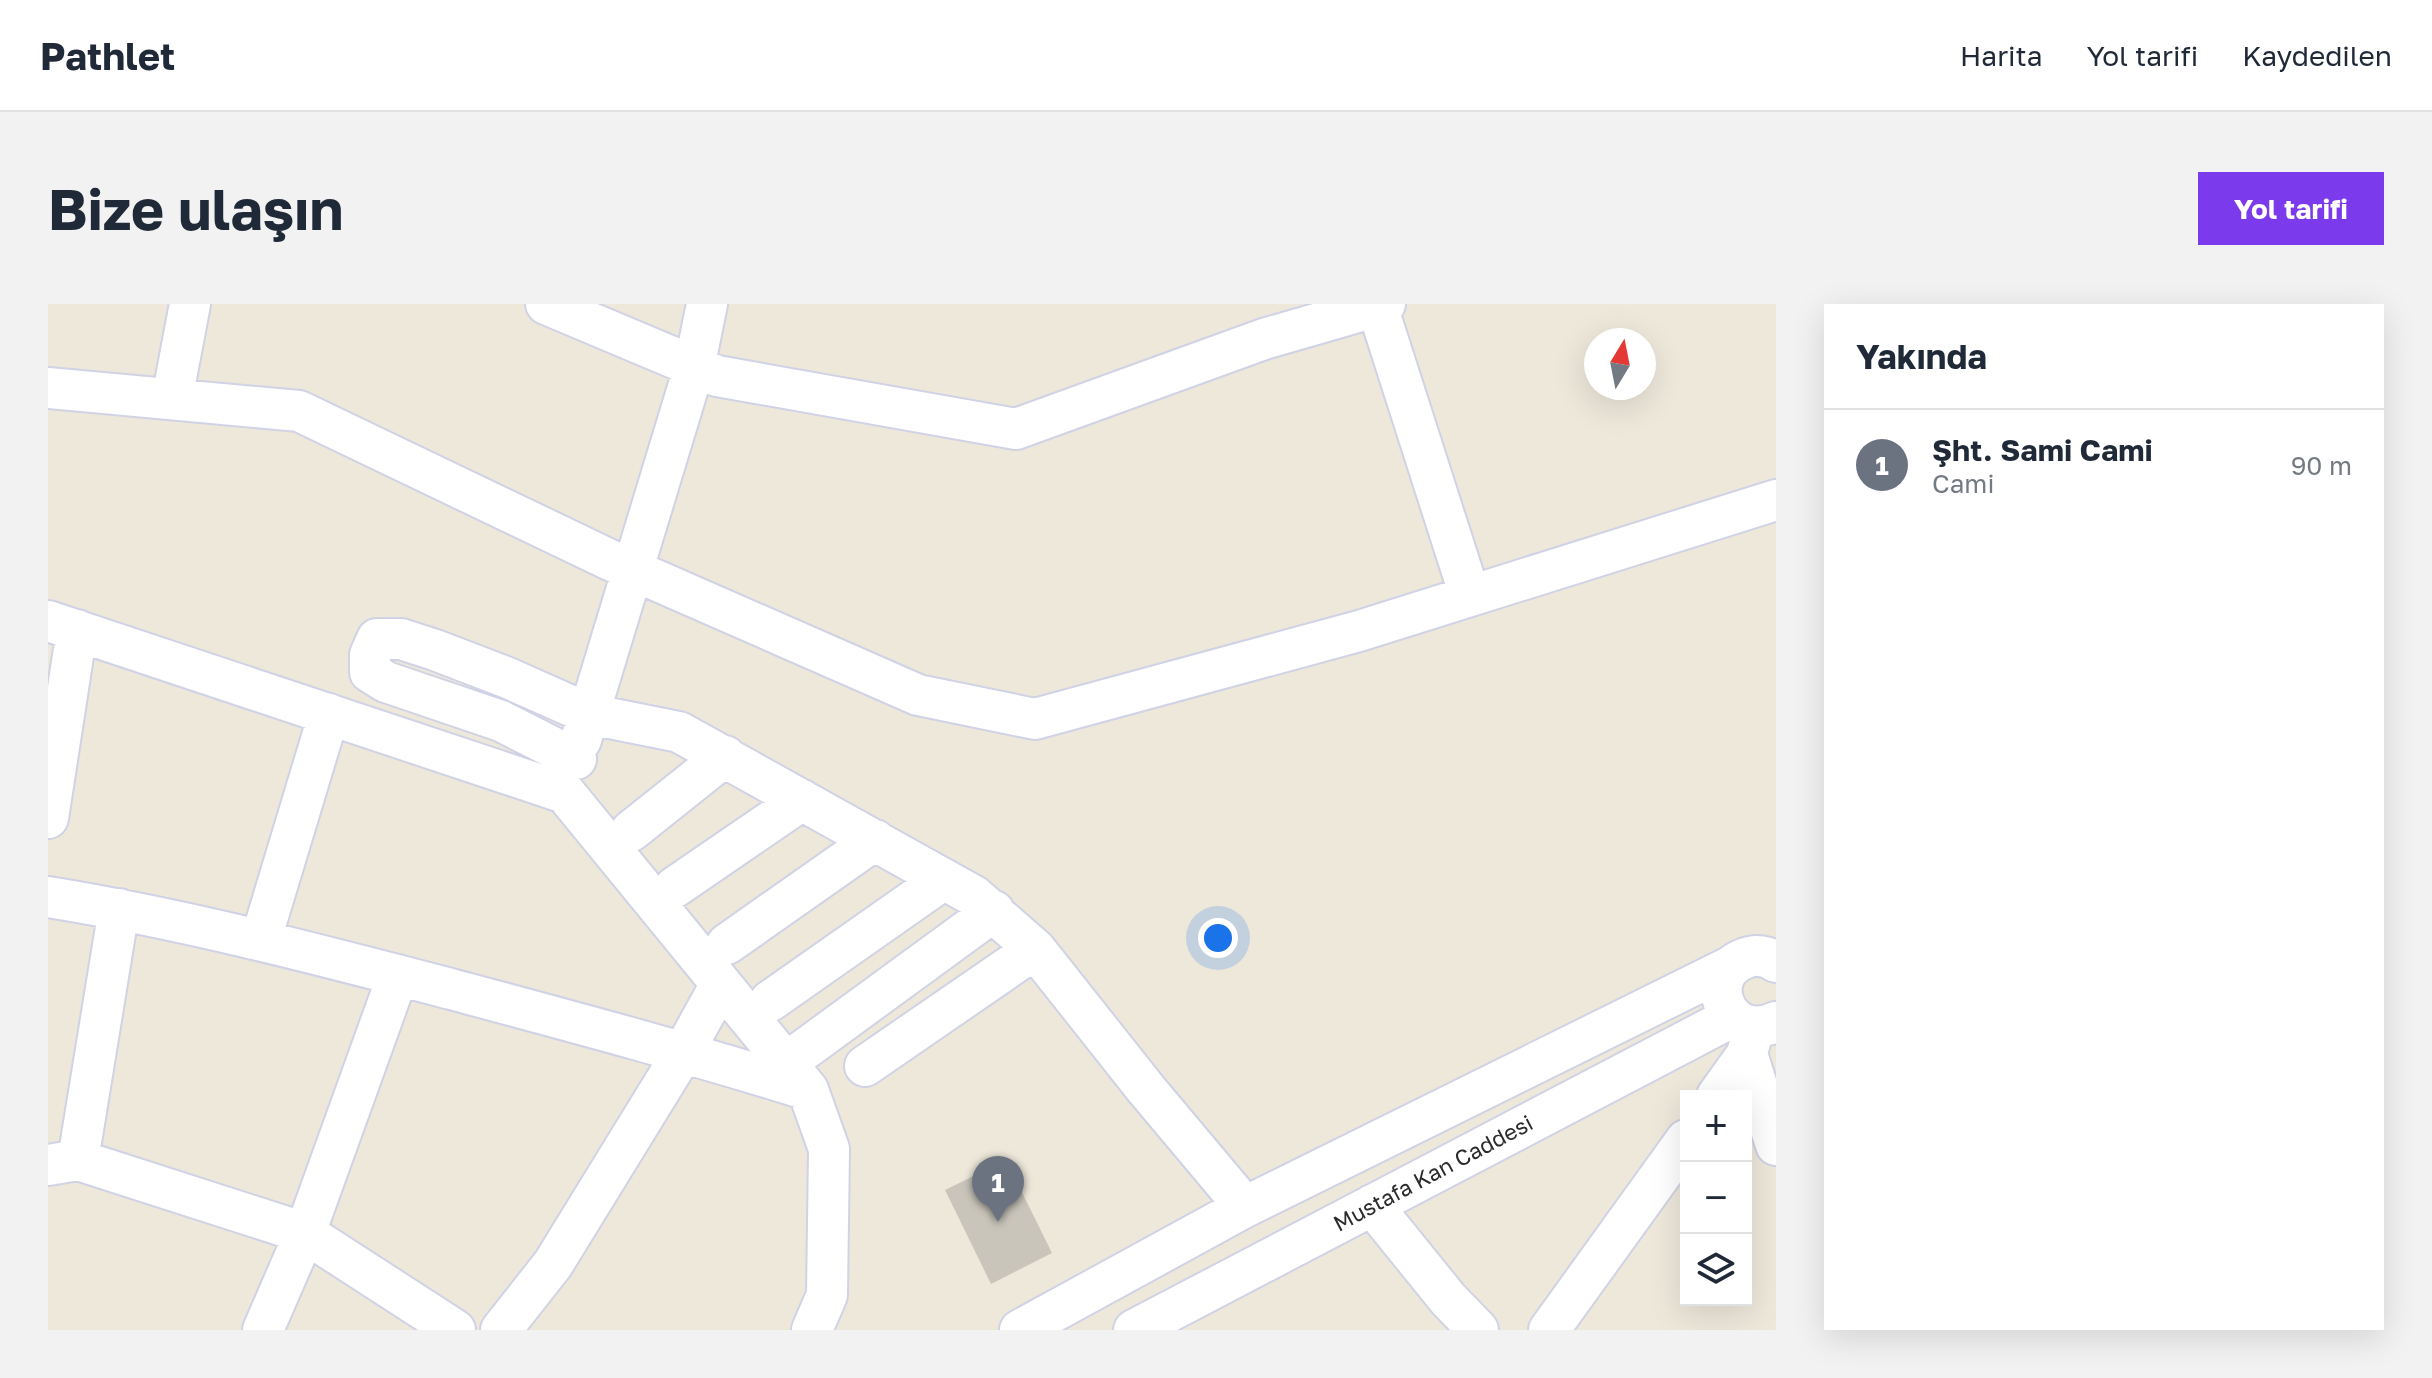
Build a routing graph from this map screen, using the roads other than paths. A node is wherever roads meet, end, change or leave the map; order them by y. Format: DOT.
graph roads {
  1 [pos="190,304"];
  2 [pos="546,304"];
  3 [pos="707,304"];
  4 [pos="1381,305"];
  5 [pos="1304,316"];
  6 [pos="694,368"];
  7 [pos="48,388"];
  8 [pos="172,399"];
  9 [pos="1776,500"];
  10 [pos="634,571"];
  11 [pos="1470,596"];
  12 [pos="62,625"];
  13 [pos="329,714"];
  14 [pos="589,714"];
  15 [pos="725,756"];
  16 [pos="570,776"];
  17 [pos="802,800"];
  18 [pos="48,818"];
  19 [pos="631,831"];
  20 [pos="875,840"];
  21 [pos="944,879"];
  22 [pos="675,887"];
  23 [pos="48,897"];
  24 [pos="119,909"];
  25 [pos="994,911"];
  26 [pos="261,939"];
  27 [pos="727,944"];
  28 [pos="1035,949"];
  29 [pos="1774,953"];
  30 [pos="1732,966"];
  31 [pos="398,975"];
  32 [pos="721,984"];
  33 [pos="770,1001"];
  34 [pos="1752,1030"];
  35 [pos="684,1051"];
  36 [pos="865,1066"];
  37 [pos="797,1076"];
  38 [pos="1720,1090"];
  39 [pos="1776,1145"];
  40 [pos="1680,1148"];
  41 [pos="63,1163"];
  42 [pos="1372,1205"];
  43 [pos="1245,1207"];
  44 [pos="305,1233"];
  45 [pos="1147,1327"];
  46 [pos="263,1330"];
  47 [pos="455,1330"];
  48 [pos="501,1330"];
  49 [pos="812,1330"];
  50 [pos="1020,1330"];
  51 [pos="1478,1330"];
  52 [pos="1549,1330"];
  1 -- 8 [label="street"];
  2 -- 6 [label="street"];
  3 -- 6 [label="street"];
  4 -- 5 [label="street"];
  4 -- 11 [label="street"];
  5 -- 6 [label="street"];
  6 -- 10 [label="street"];
  7 -- 8 [label="street"];
  8 -- 10 [label="street"];
  9 -- 11 [label="street"];
  10 -- 11 [label="street"];
  10 -- 14 [label="street"];
  12 -- 13 [label="street"];
  12 -- 18 [label="street"];
  13 -- 16 [label="street"];
  13 -- 26 [label="street"];
  14 -- 15 [label="street"];
  14 -- 16 [label="street"];
  14 -- 16 [label="street"];
  15 -- 17 [label="street"];
  15 -- 19 [label="street"];
  16 -- 32 [label="street"];
  17 -- 20 [label="street"];
  17 -- 22 [label="street"];
  20 -- 21 [label="street"];
  20 -- 27 [label="street"];
  21 -- 25 [label="street"];
  21 -- 33 [label="street"];
  23 -- 24 [label="street"];
  24 -- 26 [label="street"];
  24 -- 41 [label="street"];
  25 -- 28 [label="street"];
  25 -- 37 [label="street"];
  26 -- 31 [label="street"];
  28 -- 36 [label="street"];
  28 -- 43 [label="street"];
  29 -- 30 [label="street"];
  30 -- 34 [label="street"];
  30 -- 43 [label="street"];
  31 -- 35 [label="street"];
  31 -- 44 [label="street"];
  32 -- 35 [label="street"];
  32 -- 37 [label="street"];
  34 -- 38 [label="street"];
  34 -- 39 [label="street"];
  34 -- 42 [label="street, Mustafa Kan Caddesi"];
  35 -- 37 [label="street"];
  35 -- 48 [label="street"];
  37 -- 49 [label="street"];
  40 -- 52 [label="street"];
  41 -- 44 [label="street"];
  42 -- 45 [label="street, Mustafa Kan Caddesi"];
  42 -- 51 [label="street"];
  43 -- 50 [label="street"];
  44 -- 46 [label="street"];
  44 -- 47 [label="street"];
}
